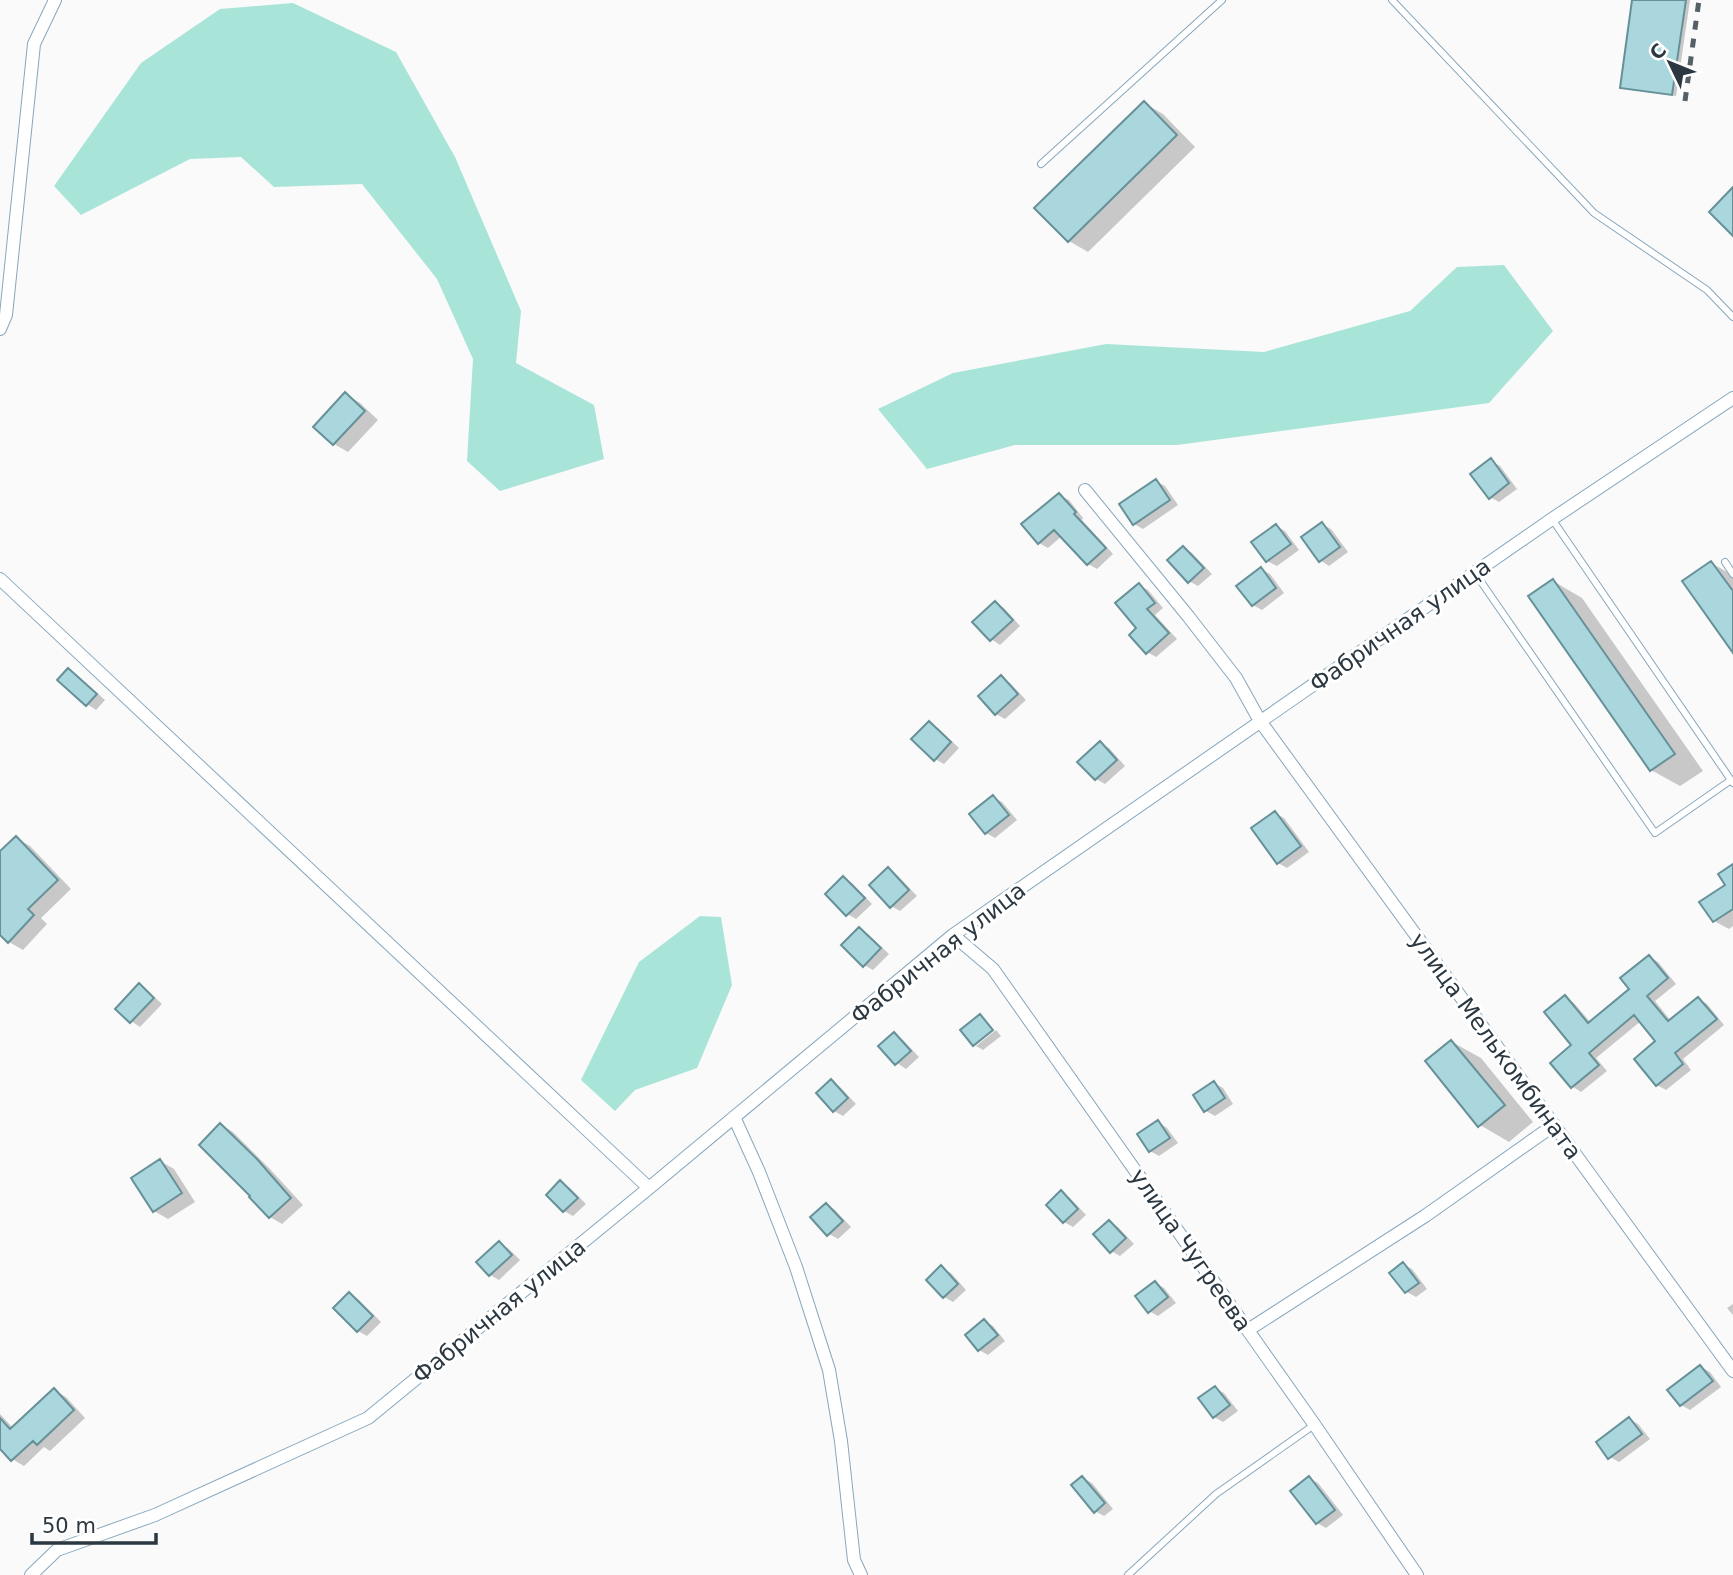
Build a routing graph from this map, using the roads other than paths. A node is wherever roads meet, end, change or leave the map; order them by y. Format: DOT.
graph roads {
  1 [pos="55,0"];
  2 [pos="1222,0"];
  3 [pos="1392,0"];
  4 [pos="1041,164"];
  5 [pos="1733,317"];
  6 [pos="0,329"];
  7 [pos="1733,398"];
  8 [pos="1085,490"];
  9 [pos="1552,519"];
  10 [pos="1725,562"];
  11 [pos="1475,573"];
  12 [pos="1733,574"];
  13 [pos="0,579"];
  14 [pos="1260,721"];
  15 [pos="1732,781"];
  16 [pos="953,936"];
  17 [pos="734,1117"];
  18 [pos="1554,1125"];
  19 [pos="649,1188"];
  20 [pos="1248,1330"];
  21 [pos="1733,1371"];
  22 [pos="1314,1424"];
  23 [pos="31,1575"];
  24 [pos="861,1575"];
  25 [pos="1128,1575"];
  26 [pos="1417,1575"];
  1 -- 6 [label="street"];
  2 -- 4 [label="lane"];
  3 -- 5 [label="lane"];
  7 -- 9 [label="street, Фабричная улица"];
  8 -- 14 [label="street, улица Мелькомбината"];
  9 -- 11 [label="street, Фабричная улица"];
  9 -- 15 [label="lane"];
  10 -- 12 [label="lane"];
  11 -- 14 [label="street, Фабричная улица"];
  11 -- 15 [label="lane"];
  13 -- 19 [label="street"];
  14 -- 16 [label="street, Фабричная улица"];
  14 -- 18 [label="street, улица Мелькомбината"];
  16 -- 17 [label="street, Фабричная улица"];
  16 -- 20 [label="street, улица Чугреева"];
  17 -- 19 [label="street, Фабричная улица"];
  17 -- 24 [label="street"];
  18 -- 20 [label="street"];
  18 -- 21 [label="street, улица Мелькомбината"];
  19 -- 23 [label="street, Фабричная улица"];
  20 -- 22 [label="street, улица Чугреева"];
  22 -- 25 [label="lane"];
  22 -- 26 [label="street, улица Чугреева"];
}
